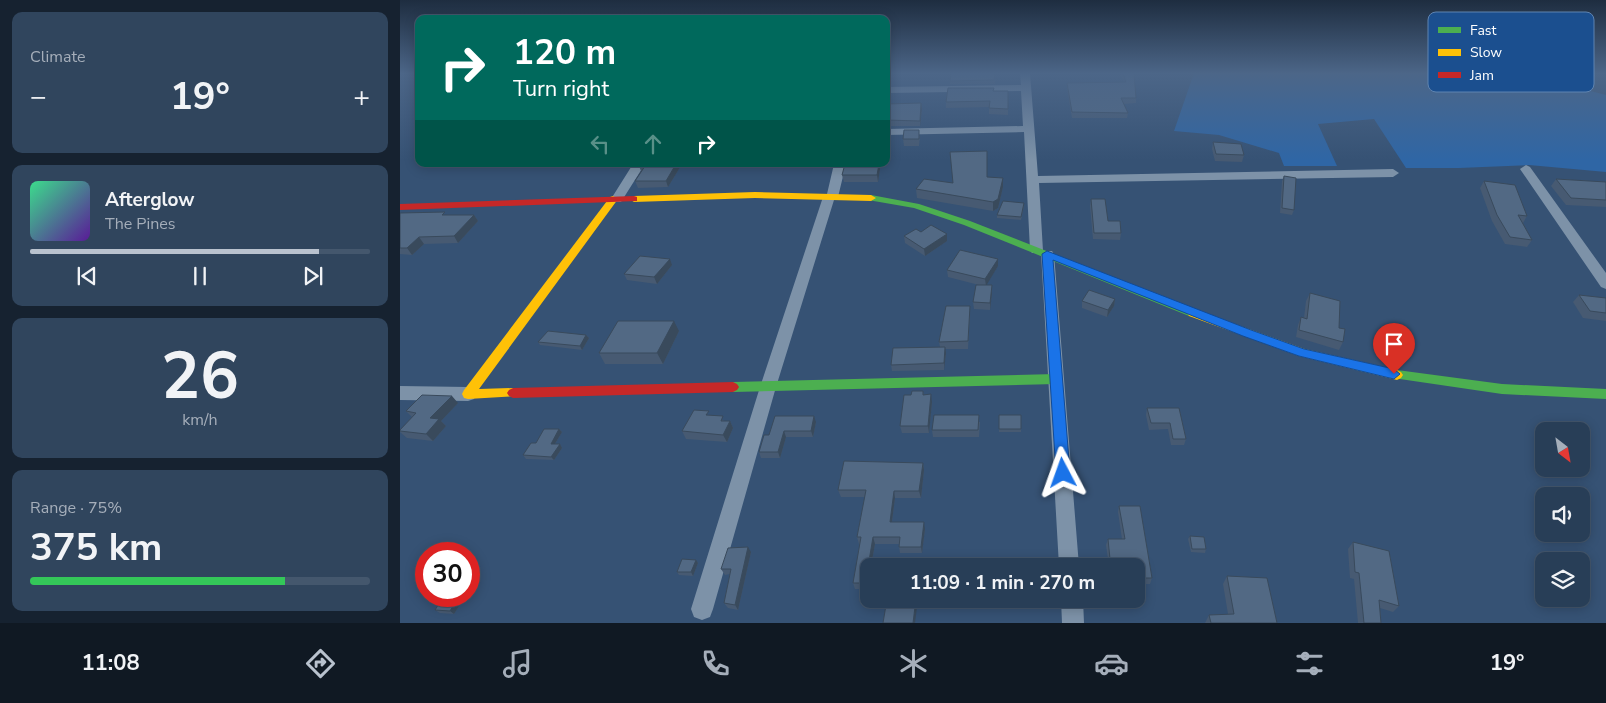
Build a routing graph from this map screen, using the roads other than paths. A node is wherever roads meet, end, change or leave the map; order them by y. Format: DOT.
graph roads {
  1 [pos="1027,102"];
  2 [pos="1029,129"];
  3 [pos="890,132"];
  4 [pos="637,167"];
  5 [pos="839,167"];
  6 [pos="1526,169"];
  7 [pos="1393,173"];
  8 [pos="1032,180"];
  9 [pos="831,197"];
  10 [pos="615,199"];
  11 [pos="400,207"];
  12 [pos="1042,252"];
  13 [pos="1606,284"];
  14 [pos="1056,379"];
  15 [pos="768,388"];
  16 [pos="400,393"];
  17 [pos="468,394"];
  18 [pos="1606,394"];
  19 [pos="1068,558"];
  20 [pos="1072,608"];
  21 [pos="702,609"];
  22 [pos="1073,623"];
  1 -- 2 [label="street"];
  2 -- 3 [label="street"];
  2 -- 8 [label="street"];
  4 -- 10 [label="street"];
  5 -- 9 [label="street"];
  6 -- 13 [label="street"];
  7 -- 8 [label="street"];
  8 -- 12 [label="street"];
  9 -- 10 [label="main road"];
  9 -- 12 [label="main road"];
  9 -- 15 [label="street"];
  10 -- 11 [label="main road"];
  10 -- 17 [label="main road"];
  12 -- 14 [label="street"];
  12 -- 18 [label="main road"];
  14 -- 15 [label="main road"];
  14 -- 19 [label="street"];
  15 -- 17 [label="main road"];
  15 -- 21 [label="street"];
  16 -- 17 [label="street"];
  20 -- 22 [label="street"];
}
